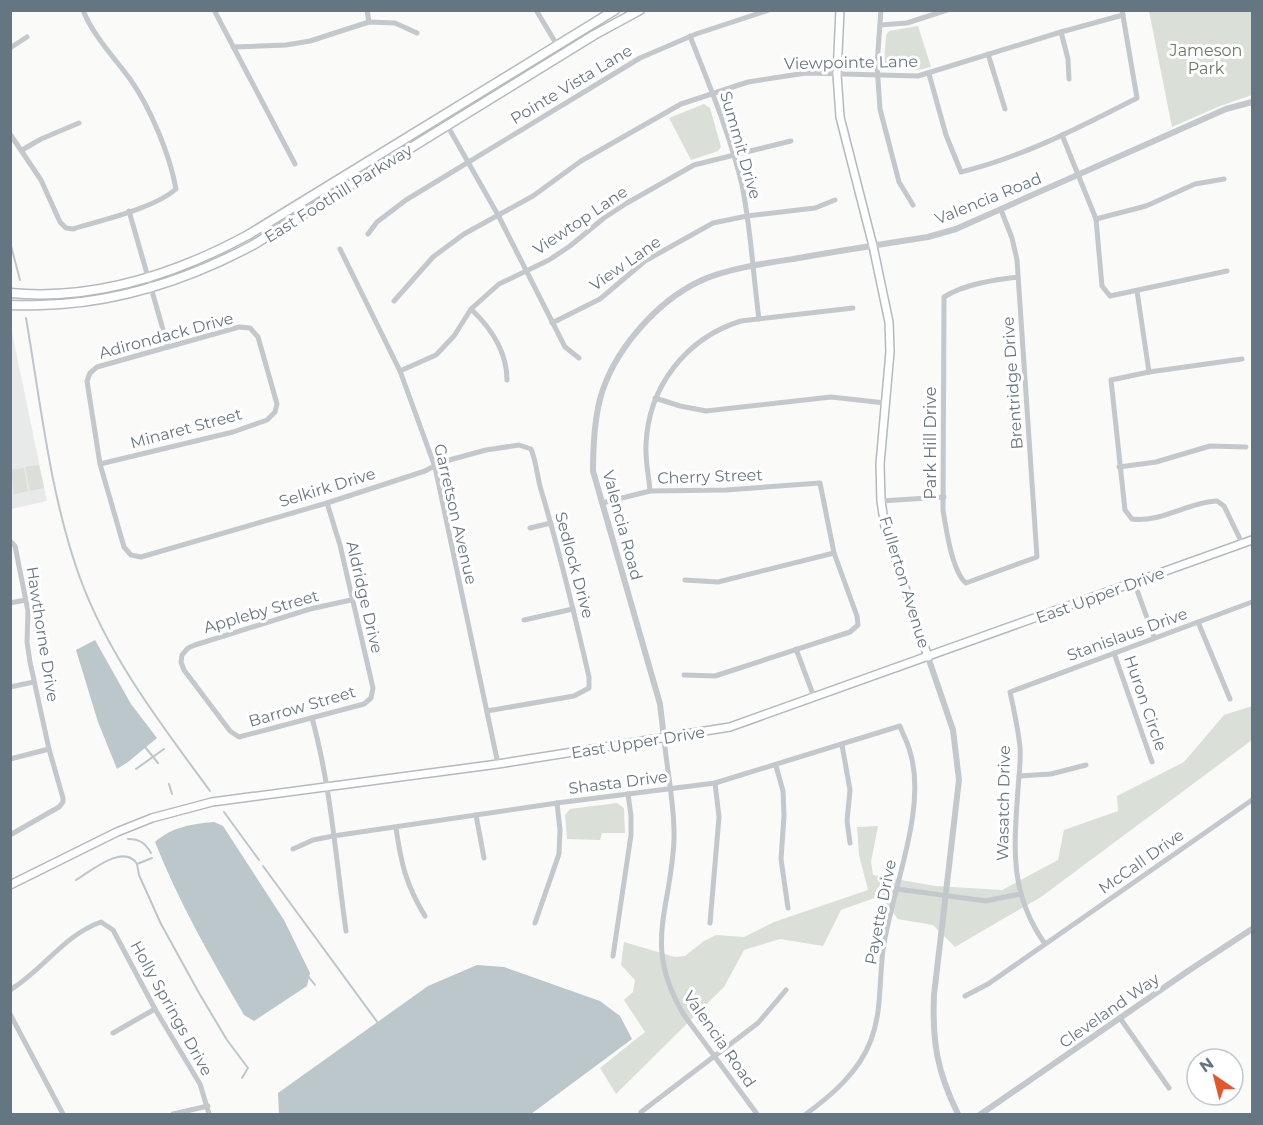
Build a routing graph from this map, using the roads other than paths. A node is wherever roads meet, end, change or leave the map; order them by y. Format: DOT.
graph roads {
  1 [pos="83,10"];
  2 [pos="214,10"];
  3 [pos="367,10"];
  4 [pos="536,10"];
  5 [pos="615,10"];
  6 [pos="640,10"];
  7 [pos="769,10"];
  8 [pos="840,10"];
  9 [pos="881,10"];
  10 [pos="947,10"];
  11 [pos="1122,13"];
  12 [pos="369,22"];
  13 [pos="880,25"];
  14 [pos="1061,32"];
  15 [pos="417,33"];
  16 [pos="690,36"];
  17 [pos="27,37"];
  18 [pos="557,45"];
  19 [pos="233,47"];
  20 [pos="10,48"];
  21 [pos="988,54"];
  22 [pos="837,74"];
  23 [pos="877,74"];
  24 [pos="929,74"];
  25 [pos="1069,79"];
  26 [pos="713,93"];
  27 [pos="1252,102"];
  28 [pos="1005,109"];
  29 [pos="79,123"];
  30 [pos="447,125"];
  31 [pos="10,134"];
  32 [pos="1062,135"];
  33 [pos="790,141"];
  34 [pos="22,150"];
  35 [pos="733,154"];
  36 [pos="469,161"];
  37 [pos="295,165"];
  38 [pos="1079,174"];
  39 [pos="1224,179"];
  40 [pos="835,200"];
  41 [pos="913,205"];
  42 [pos="1001,210"];
  43 [pos="129,211"];
  44 [pos="498,215"];
  45 [pos="747,216"];
  46 [pos="1096,219"];
  47 [pos="368,234"];
  48 [pos="873,246"];
  49 [pos="340,249"];
  50 [pos="752,266"];
  51 [pos="526,270"];
  52 [pos="1227,271"];
  53 [pos="1018,277"];
  54 [pos="148,278"];
  55 [pos="151,288"];
  56 [pos="1137,291"];
  57 [pos="10,293"];
  58 [pos="394,301"];
  59 [pos="10,305"];
  60 [pos="853,308"];
  61 [pos="471,309"];
  62 [pos="759,319"];
  63 [pos="552,323"];
  64 [pos="168,347"];
  65 [pos="579,358"];
  66 [pos="1242,359"];
  67 [pos="400,371"];
  68 [pos="1149,372"];
  69 [pos="507,380"];
  70 [pos="655,398"];
  71 [pos="885,403"];
  72 [pos="275,412"];
  73 [pos="1246,447"];
  74 [pos="531,449"];
  75 [pos="100,464"];
  76 [pos="435,467"];
  77 [pos="1119,467"];
  78 [pos="650,491"];
  79 [pos="944,496"];
  80 [pos="881,501"];
  81 [pos="327,503"];
  82 [pos="602,503"];
  83 [pos="551,523"];
  84 [pos="530,528"];
  85 [pos="1252,540"];
  86 [pos="11,541"];
  87 [pos="1242,543"];
  88 [pos="834,553"];
  89 [pos="685,580"];
  90 [pos="1134,582"];
  91 [pos="966,584"];
  92 [pos="26,600"];
  93 [pos="351,600"];
  94 [pos="1252,602"];
  95 [pos="10,603"];
  96 [pos="573,609"];
  97 [pos="524,620"];
  98 [pos="1198,622"];
  99 [pos="1154,637"];
  100 [pos="796,649"];
  101 [pos="1114,653"];
  102 [pos="928,657"];
  103 [pos="684,675"];
  104 [pos="34,682"];
  105 [pos="10,687"];
  106 [pos="1010,692"];
  107 [pos="814,697"];
  108 [pos="370,698"];
  109 [pos="1230,699"];
  110 [pos="487,711"];
  111 [pos="312,718"];
  112 [pos="900,726"];
  113 [pos="239,737"];
  114 [pos="664,738"];
  115 [pos="842,745"];
  116 [pos="49,749"];
  117 [pos="10,759"];
  118 [pos="1152,762"];
  119 [pos="498,764"];
  120 [pos="1086,765"];
  121 [pos="776,766"];
  122 [pos="1019,776"];
  123 [pos="715,783"];
  124 [pos="326,787"];
  125 [pos="670,789"];
  126 [pos="628,794"];
  127 [pos="1252,800"];
  128 [pos="557,803"];
  129 [pos="476,815"];
  130 [pos="396,828"];
  131 [pos="10,835"];
  132 [pos="333,836"];
  133 [pos="849,843"];
  134 [pos="293,849"];
  135 [pos="484,858"];
  136 [pos="10,885"];
  137 [pos="897,889"];
  138 [pos="1020,894"];
  139 [pos="946,896"];
  140 [pos="788,908"];
  141 [pos="425,916"];
  142 [pos="535,923"];
  143 [pos="710,923"];
  144 [pos="1252,929"];
  145 [pos="346,931"];
  146 [pos="1045,945"];
  147 [pos="613,956"];
  148 [pos="10,990"];
  149 [pos="786,990"];
  150 [pos="965,996"];
  151 [pos="155,1009"];
  152 [pos="10,1014"];
  153 [pos="1120,1018"];
  154 [pos="113,1034"];
  155 [pos="715,1057"];
  156 [pos="1169,1088"];
  157 [pos="208,1106"];
  158 [pos="641,1112"];
  159 [pos="63,1114"];
  160 [pos="173,1114"];
  161 [pos="209,1114"];
  162 [pos="757,1114"];
  163 [pos="806,1114"];
  164 [pos="958,1114"];
  165 [pos="981,1114"];
  1 -- 43 [label="street"];
  2 -- 19 [label="street"];
  3 -- 12 [label="street"];
  4 -- 18 [label="street"];
  5 -- 18 [label="main road, East Foothill Parkway"];
  6 -- 30 [label="main road, East Foothill Parkway"];
  7 -- 16 [label="street, Pointe Vista Lane"];
  8 -- 22 [label="main road, Fullerton Avenue"];
  9 -- 13 [label="street"];
  10 -- 13 [label="street"];
  11 -- 14 [label="street, Viewpointe Lane"];
  11 -- 32 [label="street"];
  12 -- 15 [label="street"];
  12 -- 19 [label="street"];
  13 -- 23 [label="street"];
  14 -- 21 [label="street, Viewpointe Lane"];
  14 -- 25 [label="street"];
  16 -- 26 [label="street, Summit Drive"];
  16 -- 36 [label="street, Pointe Vista Lane"];
  17 -- 20 [label="street"];
  18 -- 54 [label="main road, East Foothill Parkway"];
  19 -- 37 [label="street"];
  21 -- 24 [label="street, Viewpointe Lane"];
  21 -- 28 [label="street"];
  22 -- 23 [label="street, Viewpointe Lane"];
  22 -- 26 [label="street, Viewpointe Lane"];
  22 -- 48 [label="main road, Fullerton Avenue"];
  23 -- 24 [label="street, Viewpointe Lane"];
  23 -- 41 [label="street"];
  24 -- 32 [label="street"];
  26 -- 35 [label="street, Summit Drive"];
  26 -- 44 [label="street, Viewpointe Lane"];
  27 -- 38 [label="street, Valencia Road"];
  29 -- 34 [label="street"];
  30 -- 36 [label="street"];
  30 -- 55 [label="main road, East Foothill Parkway"];
  31 -- 34 [label="street"];
  32 -- 38 [label="street"];
  33 -- 35 [label="street, Viewtop Lane"];
  34 -- 43 [label="street"];
  35 -- 45 [label="street, Summit Drive"];
  35 -- 51 [label="street, Viewtop Lane"];
  36 -- 44 [label="street"];
  36 -- 47 [label="street, Pointe Vista Lane"];
  38 -- 42 [label="street, Valencia Road"];
  38 -- 46 [label="street"];
  39 -- 46 [label="street"];
  40 -- 45 [label="street, View Lane"];
  42 -- 48 [label="street, Valencia Road"];
  42 -- 53 [label="street, Brentridge Drive"];
  43 -- 54 [label="street"];
  44 -- 51 [label="street"];
  44 -- 58 [label="street, Viewpointe Lane"];
  45 -- 50 [label="street, Summit Drive"];
  45 -- 63 [label="street, View Lane"];
  46 -- 56 [label="street"];
  48 -- 50 [label="street, Valencia Road"];
  48 -- 71 [label="main road, Fullerton Avenue"];
  49 -- 67 [label="street, Garretson Avenue"];
  50 -- 62 [label="street, Summit Drive"];
  50 -- 82 [label="street, Valencia Road"];
  51 -- 61 [label="street, Viewtop Lane"];
  51 -- 63 [label="street"];
  52 -- 56 [label="street"];
  53 -- 79 [label="street, Park Hill Drive"];
  53 -- 91 [label="street, Brentridge Drive"];
  54 -- 55 [label="street"];
  54 -- 57 [label="main road, East Foothill Parkway"];
  55 -- 59 [label="main road, East Foothill Parkway"];
  55 -- 64 [label="street"];
  56 -- 68 [label="street"];
  60 -- 62 [label="street"];
  61 -- 67 [label="street, Viewtop Lane"];
  61 -- 69 [label="street"];
  62 -- 70 [label="street"];
  63 -- 65 [label="street"];
  64 -- 72 [label="street, Adirondack Drive"];
  64 -- 75 [label="street, Adirondack Drive"];
  66 -- 68 [label="street"];
  67 -- 76 [label="street, Garretson Avenue"];
  68 -- 77 [label="street"];
  70 -- 71 [label="street"];
  70 -- 78 [label="street"];
  71 -- 80 [label="main road, Fullerton Avenue"];
  72 -- 75 [label="street, Minaret Street"];
  73 -- 77 [label="street"];
  74 -- 76 [label="street, Selkirk Drive"];
  74 -- 83 [label="street, Sedlock Drive"];
  75 -- 81 [label="street, Selkirk Drive"];
  76 -- 81 [label="street, Selkirk Drive"];
  76 -- 110 [label="street, Garretson Avenue"];
  77 -- 87 [label="street"];
  78 -- 82 [label="street, Cherry Street"];
  78 -- 88 [label="street, Cherry Street"];
  79 -- 80 [label="street"];
  79 -- 91 [label="street, Park Hill Drive"];
  80 -- 102 [label="main road, Fullerton Avenue"];
  81 -- 93 [label="street, Aldridge Drive"];
  82 -- 114 [label="street, Valencia Road"];
  83 -- 84 [label="street"];
  83 -- 96 [label="street, Sedlock Drive"];
  85 -- 87 [label="main road, East Upper Drive"];
  86 -- 92 [label="street, Hawthorne Drive"];
  87 -- 90 [label="main road, East Upper Drive"];
  88 -- 89 [label="street"];
  88 -- 100 [label="street"];
  90 -- 99 [label="street"];
  90 -- 102 [label="main road, East Upper Drive"];
  92 -- 95 [label="street"];
  92 -- 104 [label="street, Hawthorne Drive"];
  93 -- 108 [label="street, Aldridge Drive"];
  93 -- 113 [label="street, Appleby Street"];
  94 -- 98 [label="street, Stanislaus Drive"];
  96 -- 97 [label="street"];
  96 -- 110 [label="street, Sedlock Drive"];
  98 -- 99 [label="street, Stanislaus Drive"];
  98 -- 109 [label="street"];
  99 -- 101 [label="street, Stanislaus Drive"];
  100 -- 103 [label="street"];
  100 -- 107 [label="street"];
  101 -- 106 [label="street, Stanislaus Drive"];
  101 -- 118 [label="street, Huron Circle"];
  102 -- 107 [label="main road, East Upper Drive"];
  102 -- 139 [label="street, Fullerton Avenue"];
  104 -- 105 [label="street"];
  104 -- 116 [label="street, Hawthorne Drive"];
  106 -- 122 [label="street, Wasatch Drive"];
  107 -- 114 [label="main road, East Upper Drive"];
  108 -- 111 [label="street, Barrow Street"];
  110 -- 119 [label="street, Garretson Avenue"];
  111 -- 113 [label="street, Barrow Street"];
  111 -- 124 [label="street"];
  112 -- 115 [label="street, Shasta Drive"];
  112 -- 137 [label="street, Payette Drive"];
  114 -- 119 [label="main road, East Upper Drive"];
  114 -- 125 [label="street, Valencia Road"];
  115 -- 121 [label="street, Shasta Drive"];
  115 -- 133 [label="street"];
  116 -- 117 [label="street"];
  116 -- 131 [label="street, Hawthorne Drive"];
  119 -- 124 [label="main road, East Upper Drive"];
  120 -- 122 [label="street"];
  121 -- 123 [label="street, Shasta Drive"];
  121 -- 140 [label="street"];
  122 -- 138 [label="street, Wasatch Drive"];
  123 -- 125 [label="street, Shasta Drive"];
  123 -- 143 [label="street"];
  124 -- 132 [label="street"];
  124 -- 136 [label="main road, East Upper Drive"];
  125 -- 126 [label="street, Shasta Drive"];
  125 -- 155 [label="street, Valencia Road"];
  126 -- 128 [label="street, Shasta Drive"];
  126 -- 147 [label="street"];
  127 -- 146 [label="street, McCall Drive"];
  128 -- 129 [label="street, Shasta Drive"];
  128 -- 142 [label="street"];
  129 -- 130 [label="street, Shasta Drive"];
  129 -- 135 [label="street"];
  130 -- 132 [label="street, Shasta Drive"];
  130 -- 141 [label="street"];
  132 -- 134 [label="street, Shasta Drive"];
  132 -- 145 [label="street"];
  137 -- 139 [label="street"];
  137 -- 163 [label="street, Payette Drive"];
  138 -- 139 [label="street"];
  138 -- 146 [label="street, Wasatch Drive"];
  139 -- 164 [label="street, Fullerton Avenue"];
  144 -- 153 [label="street, Cleveland Way"];
  146 -- 150 [label="street, McCall Drive"];
  148 -- 151 [label="street, Holly Springs Drive"];
  149 -- 155 [label="street"];
  151 -- 154 [label="street"];
  151 -- 157 [label="street, Holly Springs Drive"];
  152 -- 159 [label="street"];
  153 -- 156 [label="street"];
  153 -- 165 [label="street, Cleveland Way"];
  155 -- 158 [label="street"];
  155 -- 162 [label="street, Valencia Road"];
  157 -- 160 [label="street"];
  157 -- 161 [label="street, Holly Springs Drive"];
}
